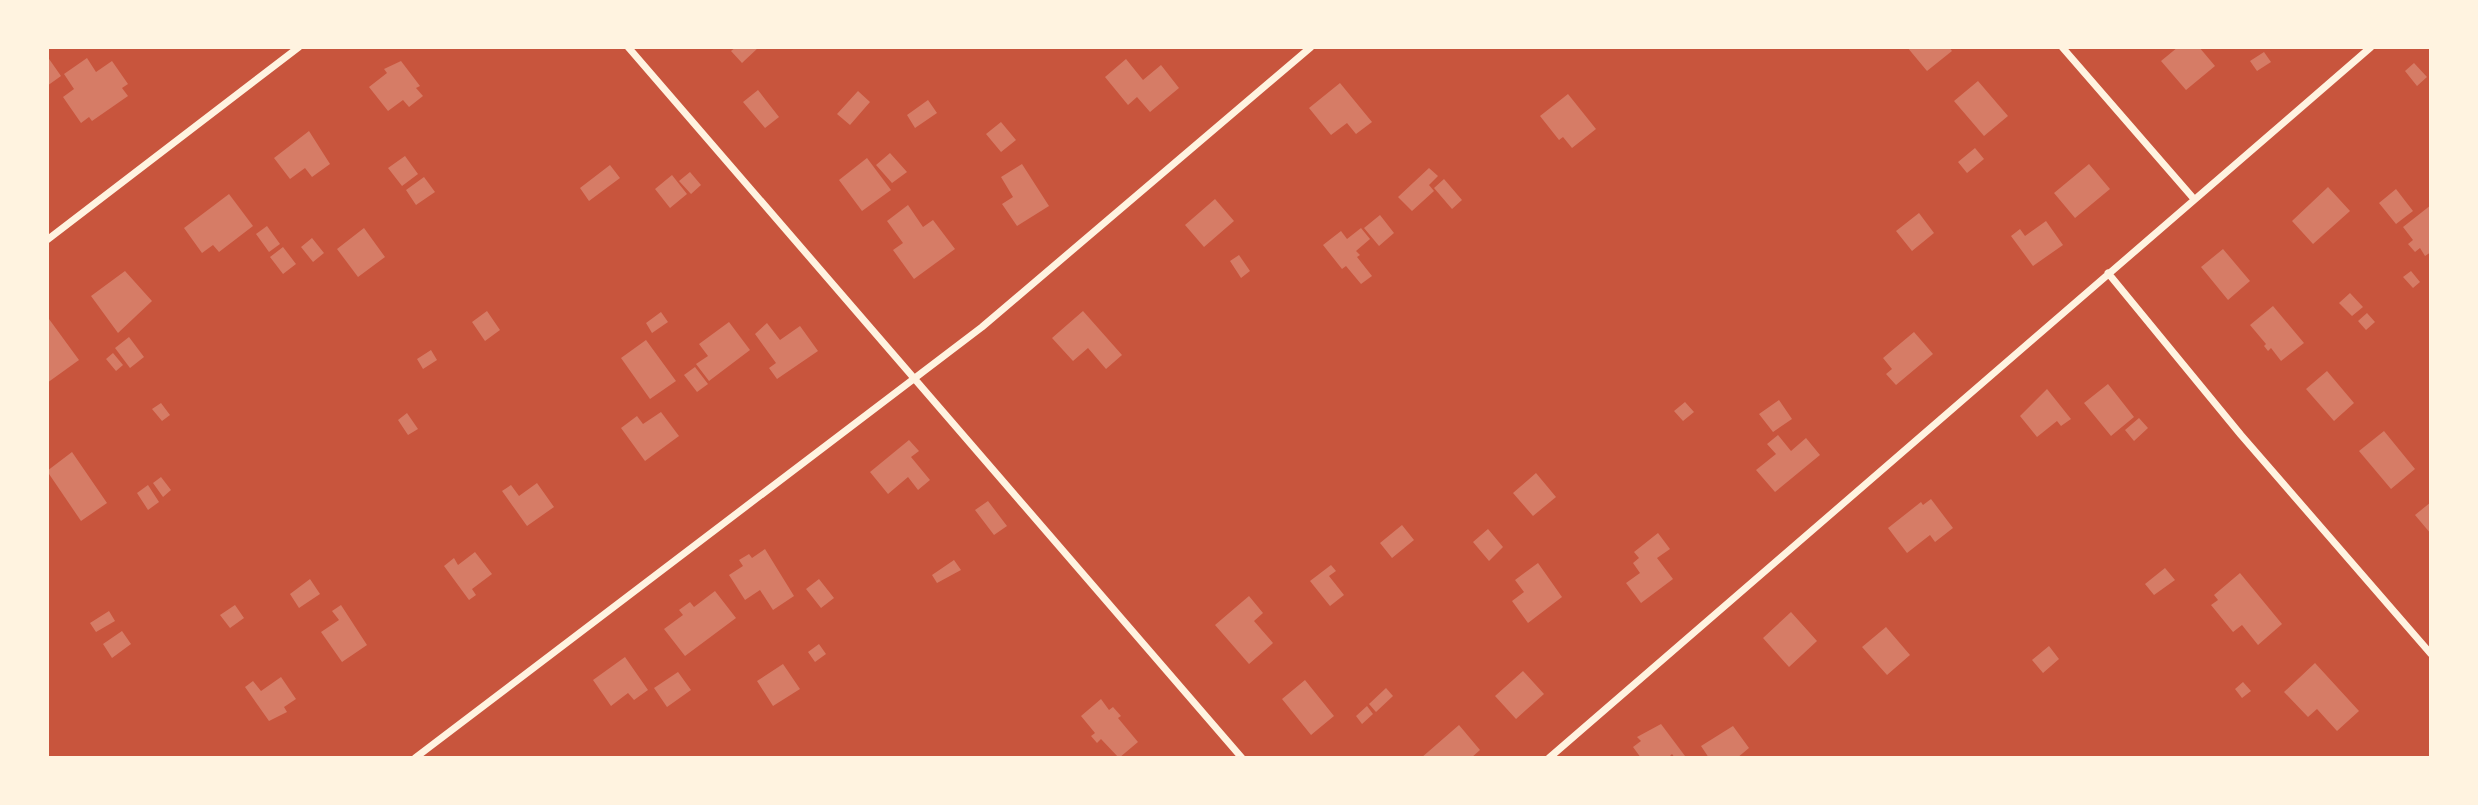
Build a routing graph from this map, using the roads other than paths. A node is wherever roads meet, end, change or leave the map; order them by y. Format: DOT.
graph roads {
  1 [pos="299,47"];
  2 [pos="628,47"];
  3 [pos="1311,47"];
  4 [pos="2062,47"];
  5 [pos="2371,47"];
  6 [pos="2194,200"];
  7 [pos="47,240"];
  8 [pos="2108,273"];
  9 [pos="915,379"];
  10 [pos="2431,654"];
  11 [pos="415,758"];
  12 [pos="1242,758"];
  13 [pos="1549,758"];
  1 -- 7 [label="street"];
  2 -- 9 [label="street"];
  3 -- 9 [label="street"];
  4 -- 6 [label="street"];
  5 -- 6 [label="street"];
  6 -- 8 [label="street"];
  8 -- 10 [label="street"];
  8 -- 13 [label="street"];
  9 -- 11 [label="street"];
  9 -- 12 [label="street"];
}
